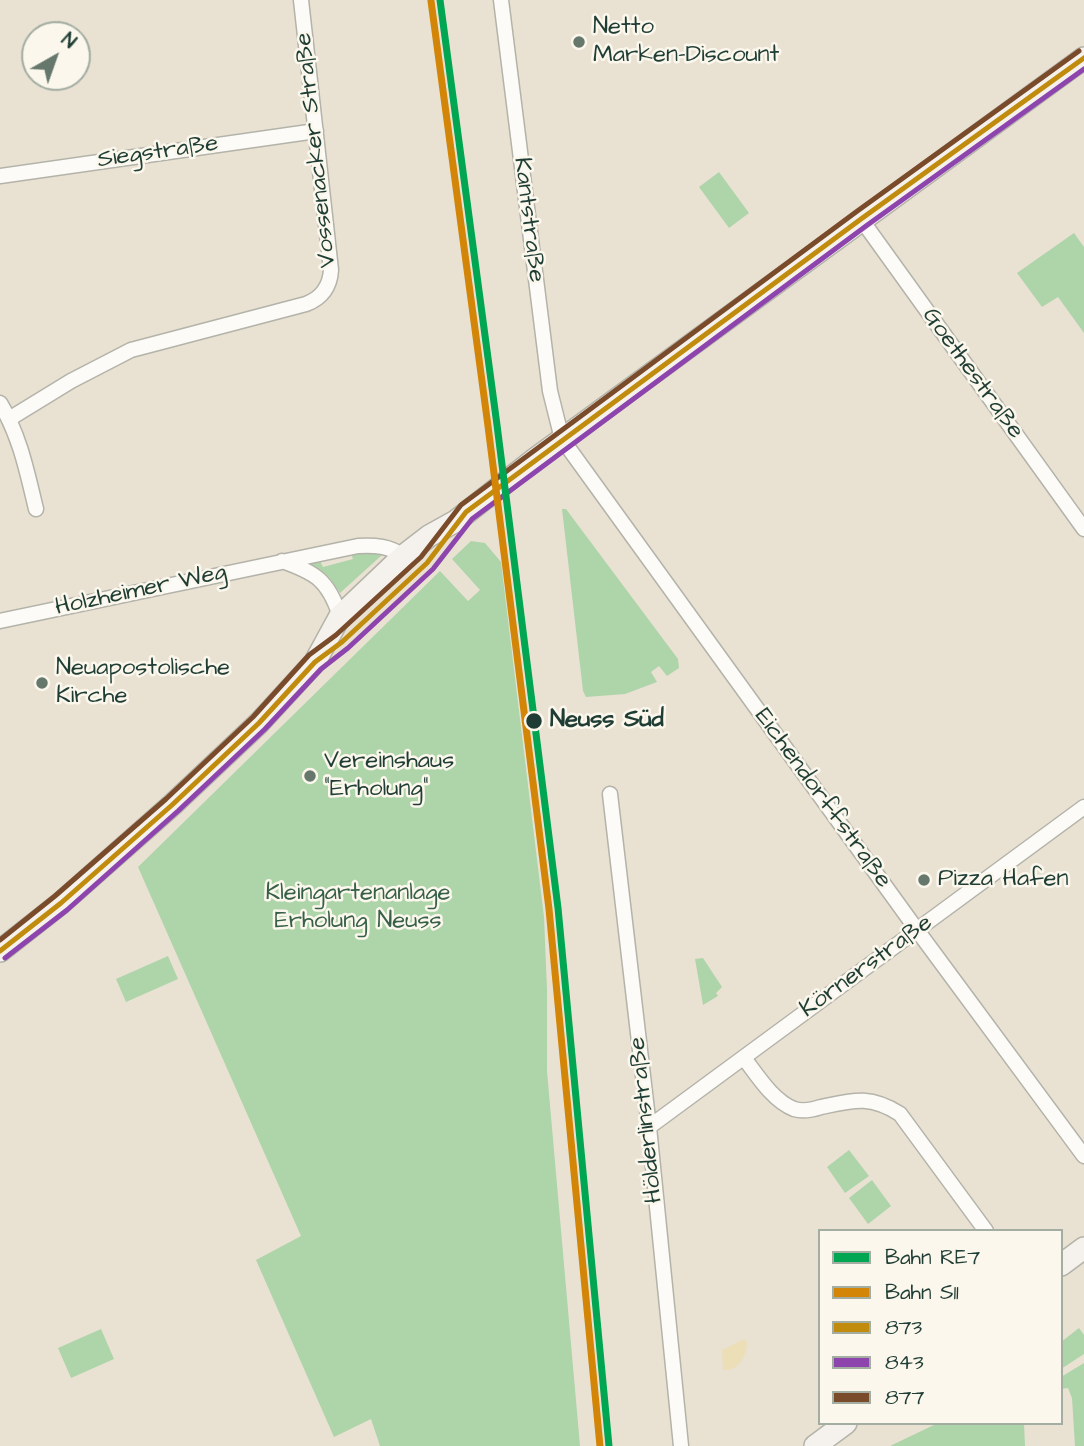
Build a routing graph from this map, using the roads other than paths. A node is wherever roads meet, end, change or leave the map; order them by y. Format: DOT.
graph roads {
  1 [pos="301,0"];
  2 [pos="501,0"];
  3 [pos="1084,58"];
  4 [pos="316,131"];
  5 [pos="0,176"];
  6 [pos="861,219"];
  7 [pos="0,403"];
  8 [pos="9,419"];
  9 [pos="562,439"];
  10 [pos="36,509"];
  11 [pos="1084,529"];
  12 [pos="403,556"];
  13 [pos="281,561"];
  14 [pos="340,616"];
  15 [pos="0,621"];
  16 [pos="610,794"];
  17 [pos="1084,807"];
  18 [pos="917,930"];
  19 [pos="1,949"];
  20 [pos="744,1058"];
  21 [pos="649,1127"];
  22 [pos="1084,1156"];
  23 [pos="985,1229"];
  24 [pos="1084,1248"];
  25 [pos="1063,1264"];
  26 [pos="843,1425"];
  27 [pos="681,1446"];
  28 [pos="816,1446"];
  1 -- 4 [label="street, Vossenacker Straße"];
  2 -- 9 [label="street, Kantstraße"];
  3 -- 6 [label="main road"];
  4 -- 5 [label="street, Siegstraße"];
  4 -- 8 [label="street, Vossenacker Straße"];
  6 -- 9 [label="main road"];
  6 -- 11 [label="street, Goethestraße"];
  7 -- 8 [label="street"];
  8 -- 10 [label="street"];
  9 -- 12 [label="main road"];
  9 -- 18 [label="street, Eichendorffstraße"];
  12 -- 13 [label="street, Holzheimer Weg"];
  12 -- 14 [label="main road"];
  13 -- 14 [label="street"];
  13 -- 15 [label="street, Holzheimer Weg"];
  14 -- 19 [label="main road"];
  16 -- 21 [label="street, Hölderlinstraße"];
  17 -- 18 [label="street, Körnerstraße"];
  18 -- 20 [label="street, Körnerstraße"];
  18 -- 22 [label="street, Eichendorffstraße"];
  20 -- 21 [label="street, Körnerstraße"];
  20 -- 23 [label="street"];
  21 -- 27 [label="street, Hölderlinstraße"];
  24 -- 25 [label="main road"];
  26 -- 28 [label="main road"];
}
